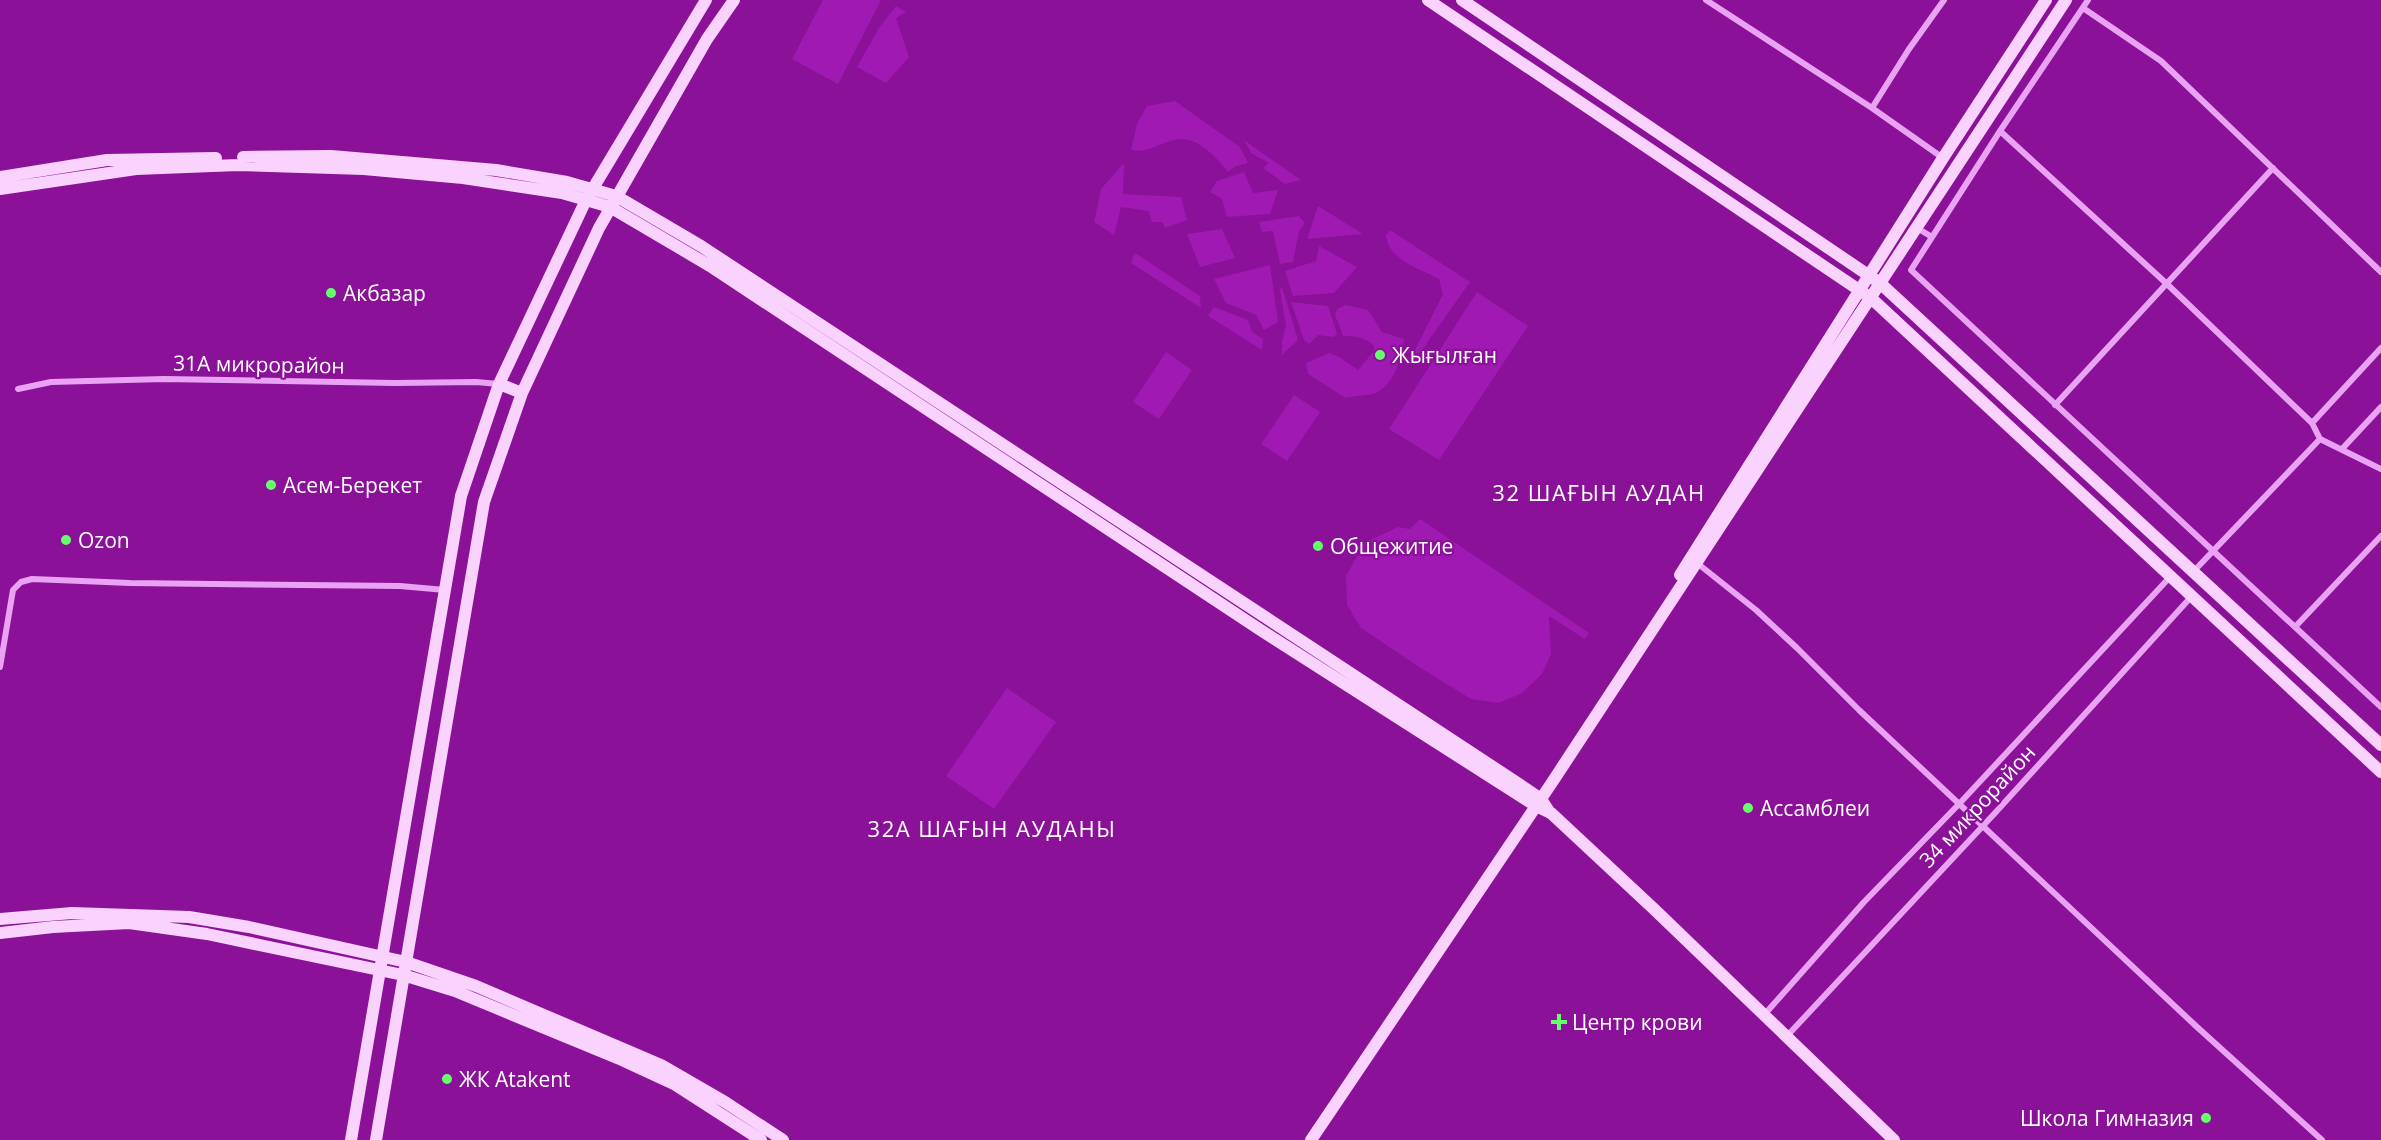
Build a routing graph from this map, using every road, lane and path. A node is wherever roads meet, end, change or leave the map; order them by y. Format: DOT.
graph roads {
  1 [pos="706,0"];
  2 [pos="734,0"];
  3 [pos="1428,0"];
  4 [pos="1462,0"];
  5 [pos="1706,0"];
  6 [pos="2046,0"];
  7 [pos="2066,0"];
  8 [pos="2088,0"];
  9 [pos="1942,1"];
  10 [pos="2083,8"];
  11 [pos="1872,108"];
  12 [pos="2000,131"];
  13 [pos="1943,158"];
  14 [pos="2273,168"];
  15 [pos="0,177"];
  16 [pos="593,188"];
  17 [pos="0,189"];
  18 [pos="586,200"];
  19 [pos="613,201"];
  20 [pos="1917,228"];
  21 [pos="1932,237"];
  22 [pos="2381,272"];
  23 [pos="1870,274"];
  24 [pos="1880,283"];
  25 [pos="2167,284"];
  26 [pos="1860,289"];
  27 [pos="1871,298"];
  28 [pos="2381,348"];
  29 [pos="500,384"];
  30 [pos="18,389"];
  31 [pos="522,393"];
  32 [pos="2055,405"];
  33 [pos="2381,407"];
  34 [pos="2312,423"];
  35 [pos="2320,439"];
  36 [pos="2342,449"];
  37 [pos="2381,469"];
  38 [pos="2381,536"];
  39 [pos="2214,552"];
  40 [pos="1697,563"];
  41 [pos="2193,572"];
  42 [pos="2170,577"];
  43 [pos="445,590"];
  44 [pos="2191,597"];
  45 [pos="2295,627"];
  46 [pos="0,667"];
  47 [pos="2381,707"];
  48 [pos="2381,744"];
  49 [pos="2381,772"];
  50 [pos="1535,800"];
  51 [pos="1960,803"];
  52 [pos="1983,825"];
  53 [pos="0,919"];
  54 [pos="0,933"];
  55 [pos="382,956"];
  56 [pos="406,962"];
  57 [pos="380,970"];
  58 [pos="403,975"];
  59 [pos="1764,1015"];
  60 [pos="1786,1036"];
  61 [pos="351,1140"];
  62 [pos="376,1140"];
  63 [pos="761,1140"];
  64 [pos="783,1140"];
  65 [pos="1303,1140"];
  66 [pos="1311,1140"];
  67 [pos="1894,1140"];
  68 [pos="2322,1140"];
  1 -- 16 [label="main road"];
  2 -- 19 [label="main road"];
  3 -- 26 [label="main road"];
  4 -- 23 [label="main road"];
  5 -- 11 [label="street"];
  6 -- 13 [label="main road"];
  7 -- 20 [label="main road"];
  8 -- 10 [label="street"];
  9 -- 11 [label="street"];
  10 -- 12 [label="street"];
  10 -- 14 [label="street"];
  11 -- 13 [label="street"];
  12 -- 21 [label="street"];
  12 -- 25 [label="street"];
  13 -- 23 [label="main road"];
  14 -- 22 [label="street"];
  14 -- 25 [label="street"];
  15 -- 16 [label="main road"];
  16 -- 18 [label="main road"];
  16 -- 19 [label="main road"];
  17 -- 18 [label="main road"];
  18 -- 19 [label="main road"];
  18 -- 29 [label="main road"];
  19 -- 31 [label="main road"];
  19 -- 50 [label="main road"];
  20 -- 21 [label="street"];
  20 -- 24 [label="main road"];
  21 -- 32 [label="street"];
  23 -- 24 [label="main road"];
  23 -- 26 [label="main road"];
  24 -- 27 [label="main road"];
  24 -- 41 [label="main road"];
  25 -- 32 [label="street"];
  25 -- 34 [label="street"];
  26 -- 27 [label="main road"];
  26 -- 50 [label="main road"];
  27 -- 40 [label="main road"];
  27 -- 42 [label="main road"];
  28 -- 34 [label="street"];
  29 -- 30 [label="street, 31А микрорайон"];
  29 -- 31 [label="main road"];
  29 -- 43 [label="main road"];
  31 -- 56 [label="main road"];
  32 -- 39 [label="street"];
  33 -- 36 [label="street"];
  34 -- 35 [label="street"];
  35 -- 36 [label="street"];
  35 -- 39 [label="street"];
  36 -- 37 [label="street"];
  38 -- 45 [label="street"];
  39 -- 41 [label="street"];
  39 -- 45 [label="street"];
  40 -- 50 [label="main road"];
  40 -- 51 [label="street"];
  41 -- 48 [label="main road"];
  42 -- 44 [label="main road"];
  42 -- 51 [label="street"];
  43 -- 46 [label="street"];
  43 -- 55 [label="main road"];
  44 -- 49 [label="main road"];
  44 -- 52 [label="street, 34 микрорайон"];
  45 -- 47 [label="street"];
  50 -- 59 [label="main road"];
  50 -- 65 [label="main road"];
  50 -- 66 [label="main road"];
  51 -- 52 [label="street"];
  51 -- 59 [label="street"];
  52 -- 60 [label="street, 34 микрорайон"];
  52 -- 68 [label="street"];
  53 -- 55 [label="main road"];
  54 -- 57 [label="main road"];
  55 -- 56 [label="main road"];
  55 -- 57 [label="main road"];
  56 -- 58 [label="main road"];
  56 -- 64 [label="main road"];
  57 -- 58 [label="main road"];
  57 -- 61 [label="main road"];
  58 -- 62 [label="main road"];
  58 -- 63 [label="main road"];
  59 -- 60 [label="main road"];
  60 -- 67 [label="main road"];
}
